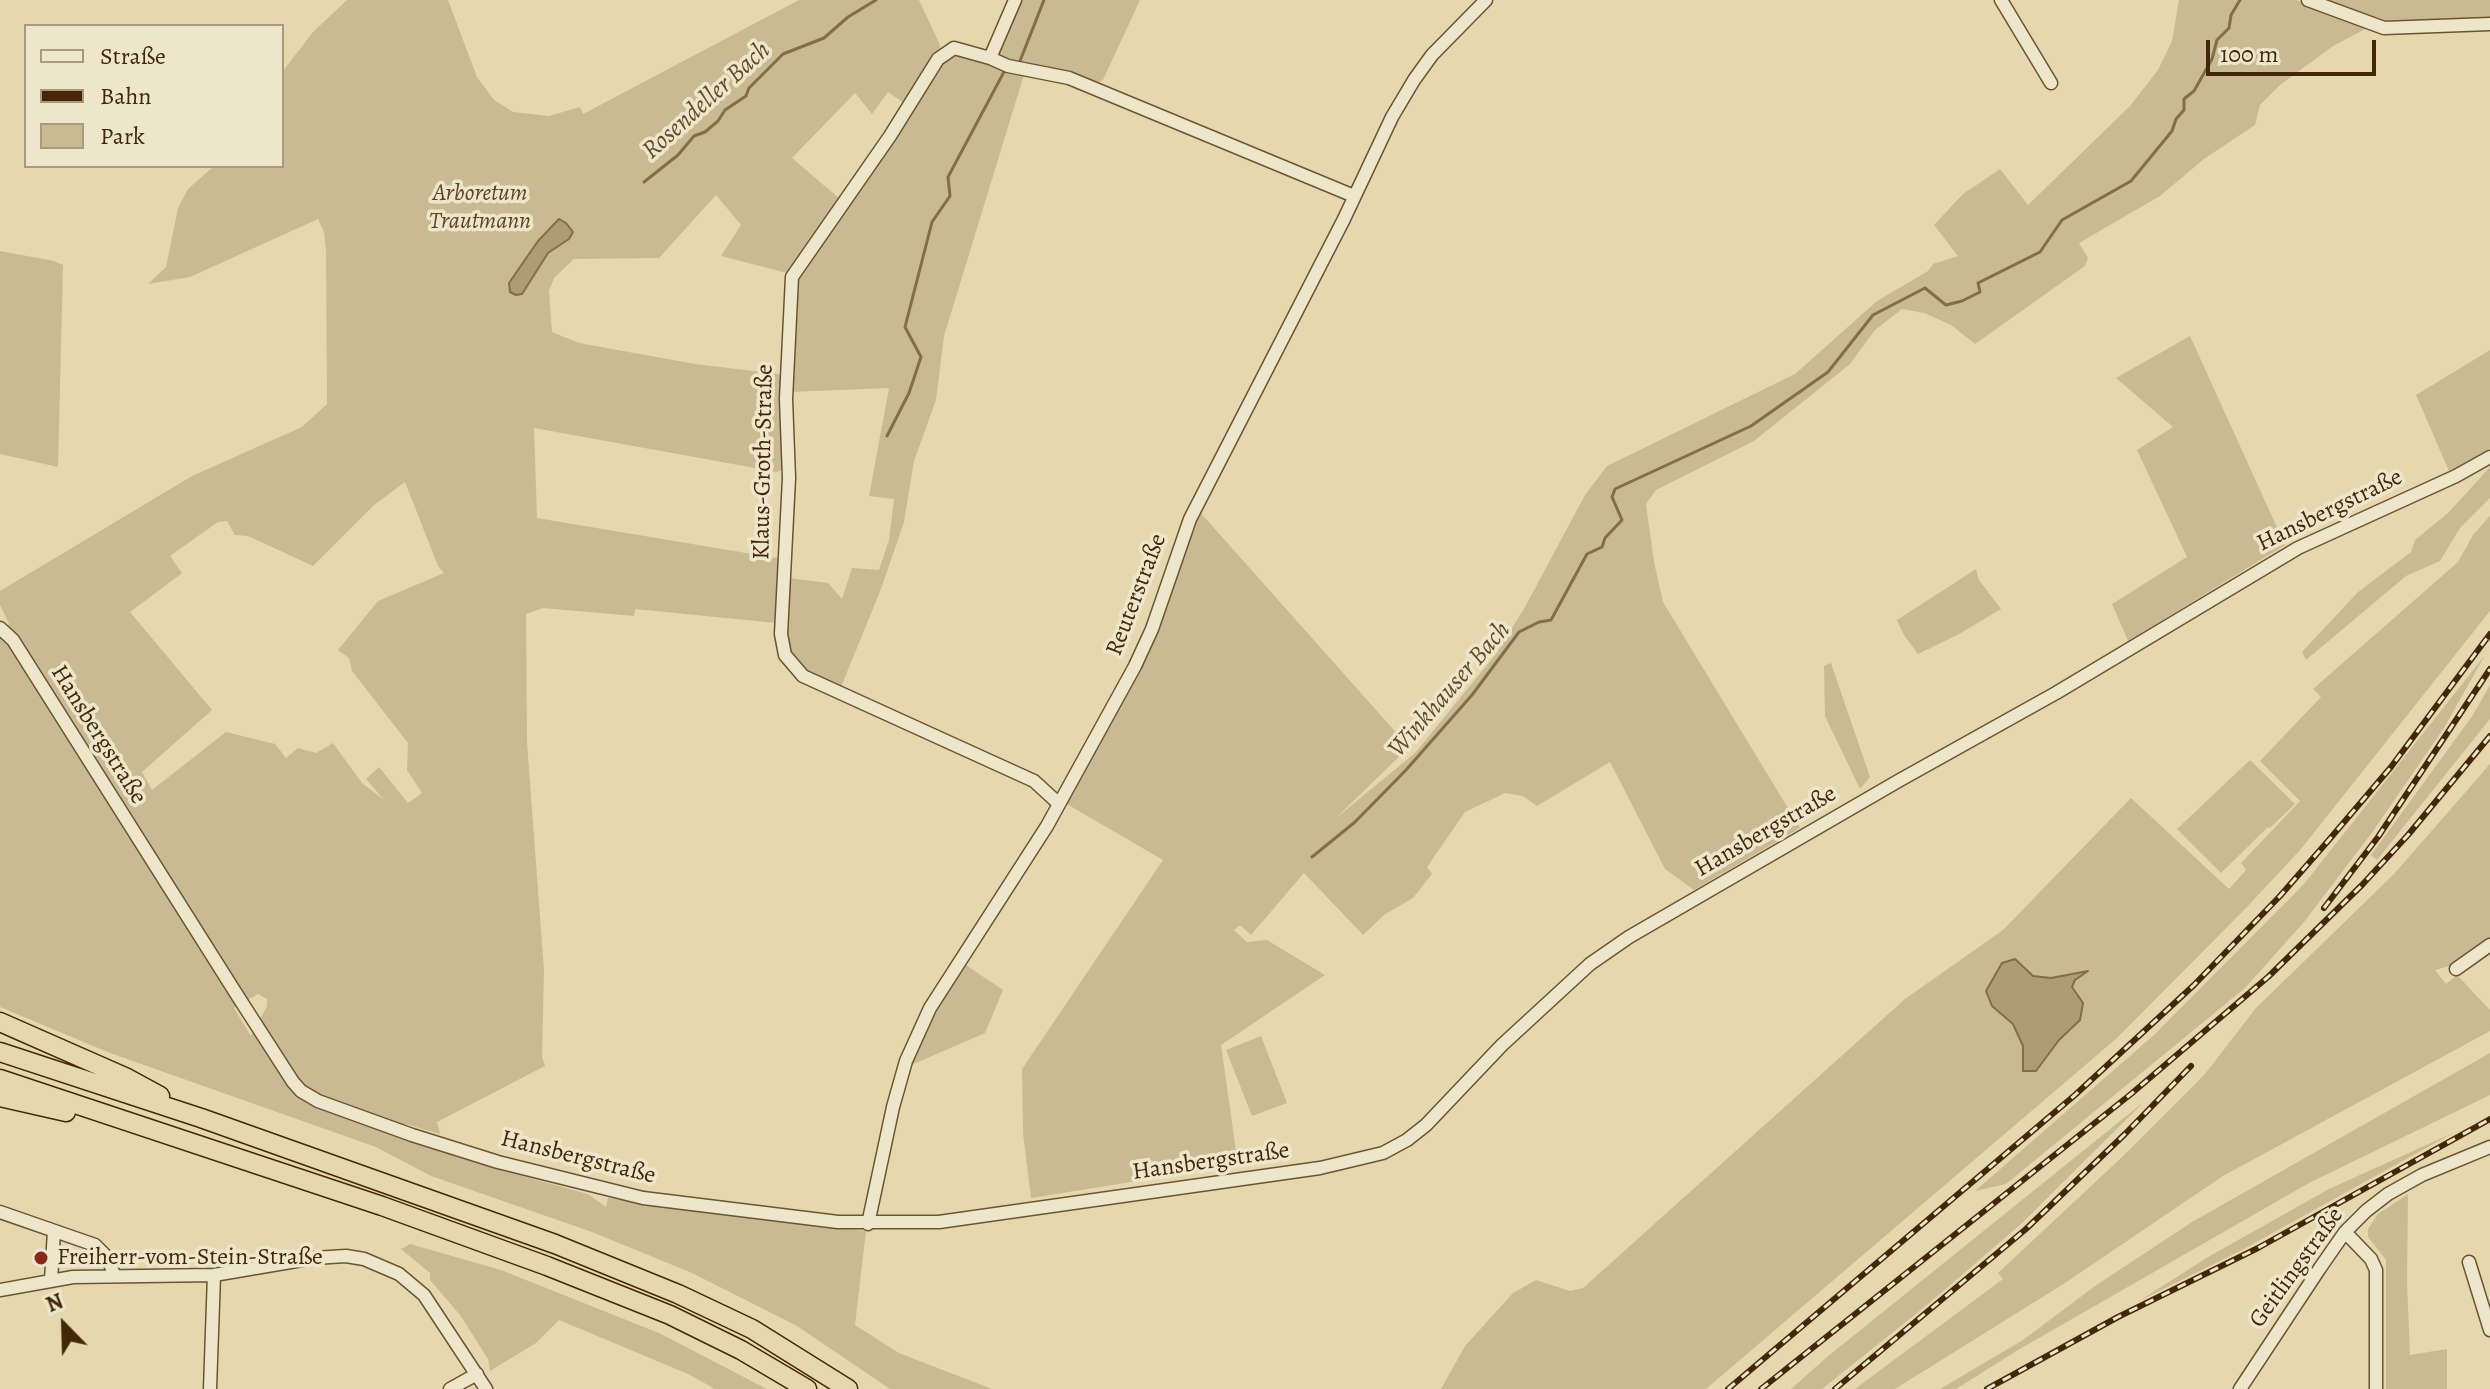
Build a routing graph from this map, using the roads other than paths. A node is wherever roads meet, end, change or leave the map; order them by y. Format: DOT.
graph roads {
  1 [pos="1015,0"];
  2 [pos="1486,0"];
  3 [pos="2001,0"];
  4 [pos="2308,0"];
  5 [pos="2490,24"];
  6 [pos="990,58"];
  7 [pos="2051,83"];
  8 [pos="1354,196"];
  9 [pos="2490,457"];
  10 [pos="0,628"];
  11 [pos="1058,803"];
  12 [pos="2490,945"];
  13 [pos="2456,969"];
  14 [pos="0,1022"];
  15 [pos="0,1052"];
  16 [pos="0,1079"];
  17 [pos="0,1097"];
  18 [pos="201,1118"];
  19 [pos="151,1130"];
  20 [pos="2490,1147"];
  21 [pos="0,1212"];
  22 [pos="868,1224"];
  23 [pos="54,1231"];
  24 [pos="2345,1232"];
  25 [pos="2469,1262"];
  26 [pos="114,1275"];
  27 [pos="214,1275"];
  28 [pos="51,1280"];
  29 [pos="0,1290"];
  30 [pos="2490,1330"];
  31 [pos="477,1374"];
  32 [pos="210,1389"];
  33 [pos="450,1389"];
  34 [pos="486,1389"];
  35 [pos="807,1389"];
  36 [pos="848,1389"];
  37 [pos="2240,1389"];
  38 [pos="2376,1389"];
  1 -- 6 [label="street"];
  2 -- 8 [label="street, Reuterstraße"];
  3 -- 7 [label="street"];
  4 -- 5 [label="street"];
  6 -- 8 [label="street, Klaus-Groth-Straße"];
  6 -- 11 [label="street, Klaus-Groth-Straße"];
  8 -- 11 [label="street, Reuterstraße"];
  9 -- 22 [label="street, Hansbergstraße"];
  10 -- 22 [label="street, Hansbergstraße"];
  11 -- 22 [label="street, Reuterstraße"];
  12 -- 13 [label="street"];
  14 -- 18 [label="highway"];
  15 -- 18 [label="highway"];
  16 -- 19 [label="highway"];
  17 -- 19 [label="highway"];
  18 -- 36 [label="highway"];
  19 -- 35 [label="highway"];
  20 -- 24 [label="street, Geitlingstraße"];
  21 -- 23 [label="street"];
  23 -- 26 [label="street"];
  23 -- 28 [label="street"];
  24 -- 37 [label="street, Geitlingstraße"];
  24 -- 38 [label="street"];
  25 -- 30 [label="street"];
  26 -- 27 [label="street"];
  26 -- 28 [label="street"];
  27 -- 31 [label="street"];
  27 -- 32 [label="street"];
  28 -- 29 [label="street"];
  31 -- 33 [label="street"];
  31 -- 34 [label="street"];
}
